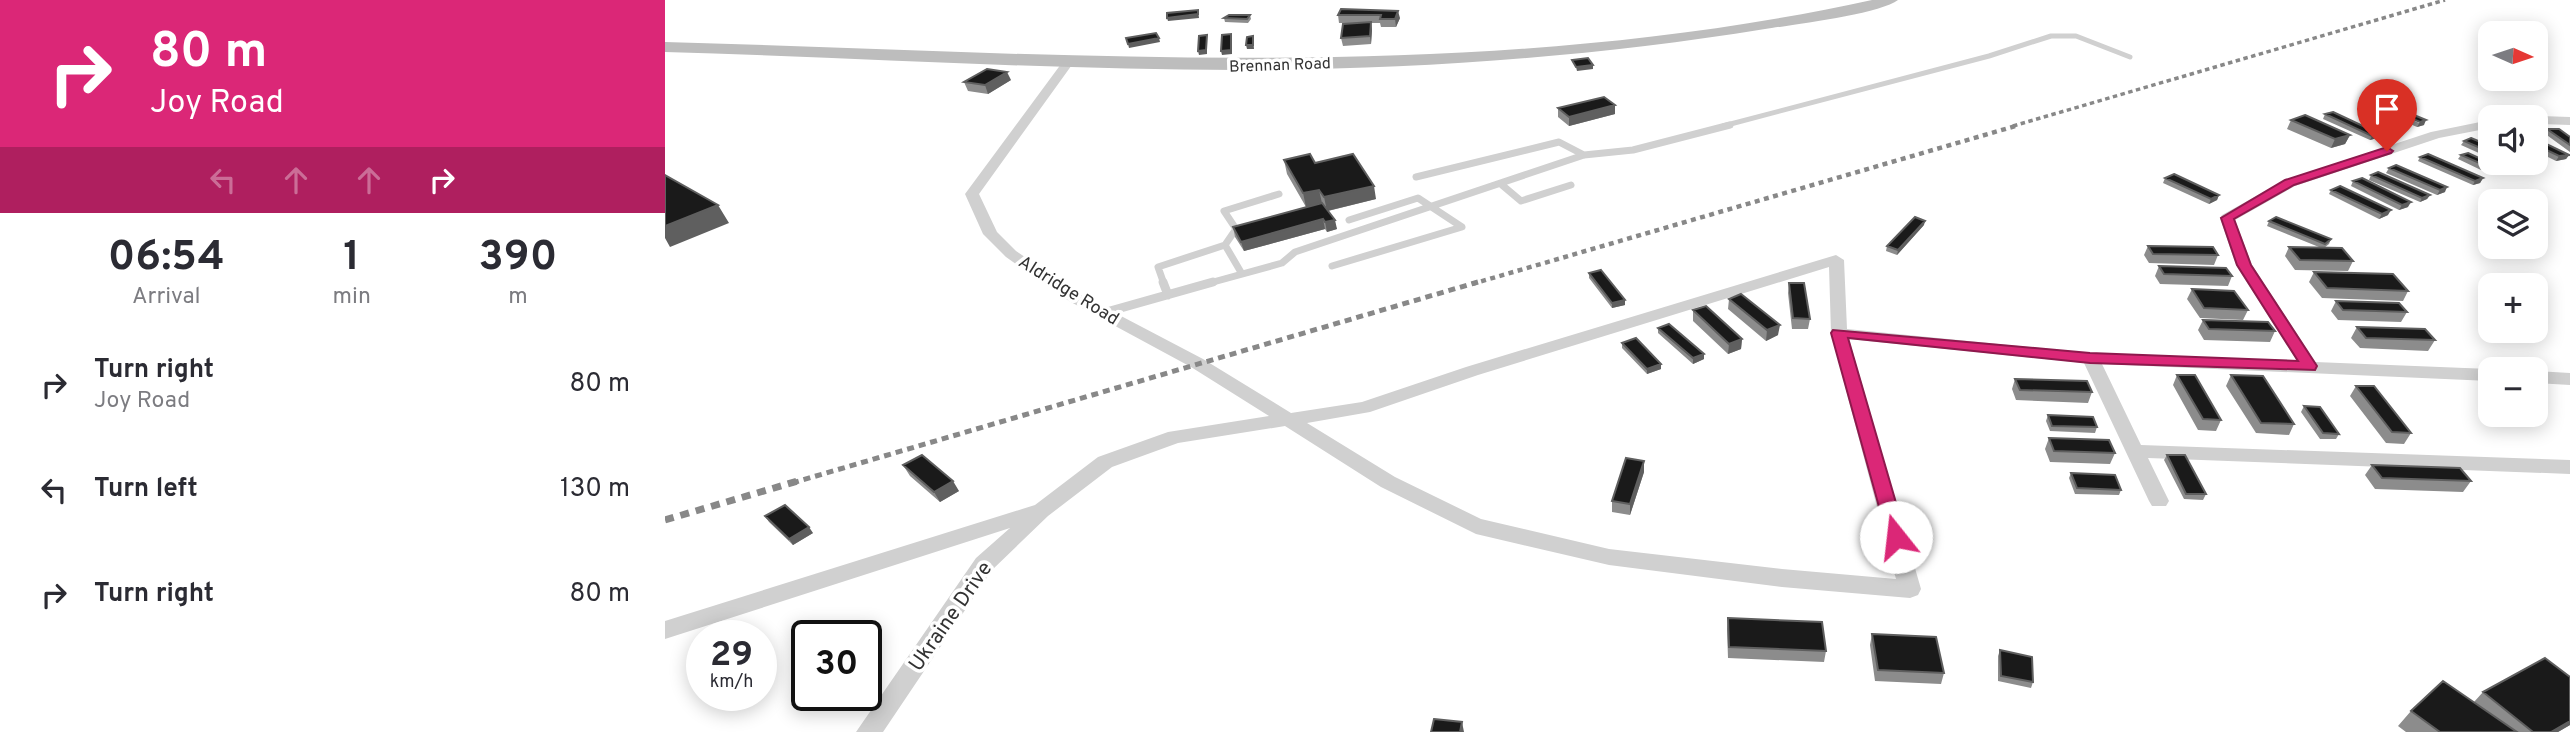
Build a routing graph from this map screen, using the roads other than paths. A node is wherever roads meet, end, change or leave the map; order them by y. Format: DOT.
graph roads {
  1 [pos="1891,0"];
  2 [pos="667,47"];
  3 [pos="2130,57"];
  4 [pos="1068,62"];
  5 [pos="2548,120"];
  6 [pos="2569,121"];
  7 [pos="2478,126"];
  8 [pos="1584,155"];
  9 [pos="1416,177"];
  10 [pos="1502,185"];
  11 [pos="1570,185"];
  12 [pos="1279,194"];
  13 [pos="1436,207"];
  14 [pos="1349,220"];
  15 [pos="1225,245"];
  16 [pos="1332,266"];
  17 [pos="1242,274"];
  18 [pos="1168,295"];
  19 [pos="1103,313"];
  20 [pos="1839,333"];
  21 [pos="2090,358"];
  22 [pos="2309,366"];
  23 [pos="2478,374"];
  24 [pos="2548,379"];
  25 [pos="2566,383"];
  26 [pos="1289,418"];
  27 [pos="2133,451"];
  28 [pos="2570,467"];
  29 [pos="2159,502"];
  30 [pos="1042,510"];
  31 [pos="665,630"];
  32 [pos="869,732"];
  1 -- 4 [label="street, Brennan Road"];
  2 -- 4 [label="street, Brennan Road"];
  3 -- 8 [label="lane"];
  4 -- 19 [label="street, Aldridge Road"];
  5 -- 6 [label="street"];
  7 -- 22 [label="street"];
  8 -- 9 [label="lane"];
  8 -- 10 [label="lane"];
  10 -- 11 [label="lane"];
  10 -- 13 [label="lane"];
  12 -- 15 [label="lane"];
  13 -- 14 [label="lane"];
  13 -- 16 [label="lane"];
  13 -- 17 [label="lane"];
  15 -- 17 [label="lane"];
  15 -- 18 [label="lane"];
  17 -- 18 [label="lane"];
  18 -- 19 [label="lane"];
  19 -- 26 [label="street, Aldridge Road"];
  20 -- 21 [label="street"];
  20 -- 26 [label="street"];
  20 -- 26 [label="street, Aldridge Road"];
  21 -- 22 [label="street"];
  21 -- 27 [label="street"];
  22 -- 23 [label="street"];
  24 -- 25 [label="street"];
  26 -- 30 [label="street"];
  27 -- 28 [label="street"];
  27 -- 29 [label="street"];
  30 -- 31 [label="street"];
  30 -- 32 [label="street, Ukraine Drive"];
}
